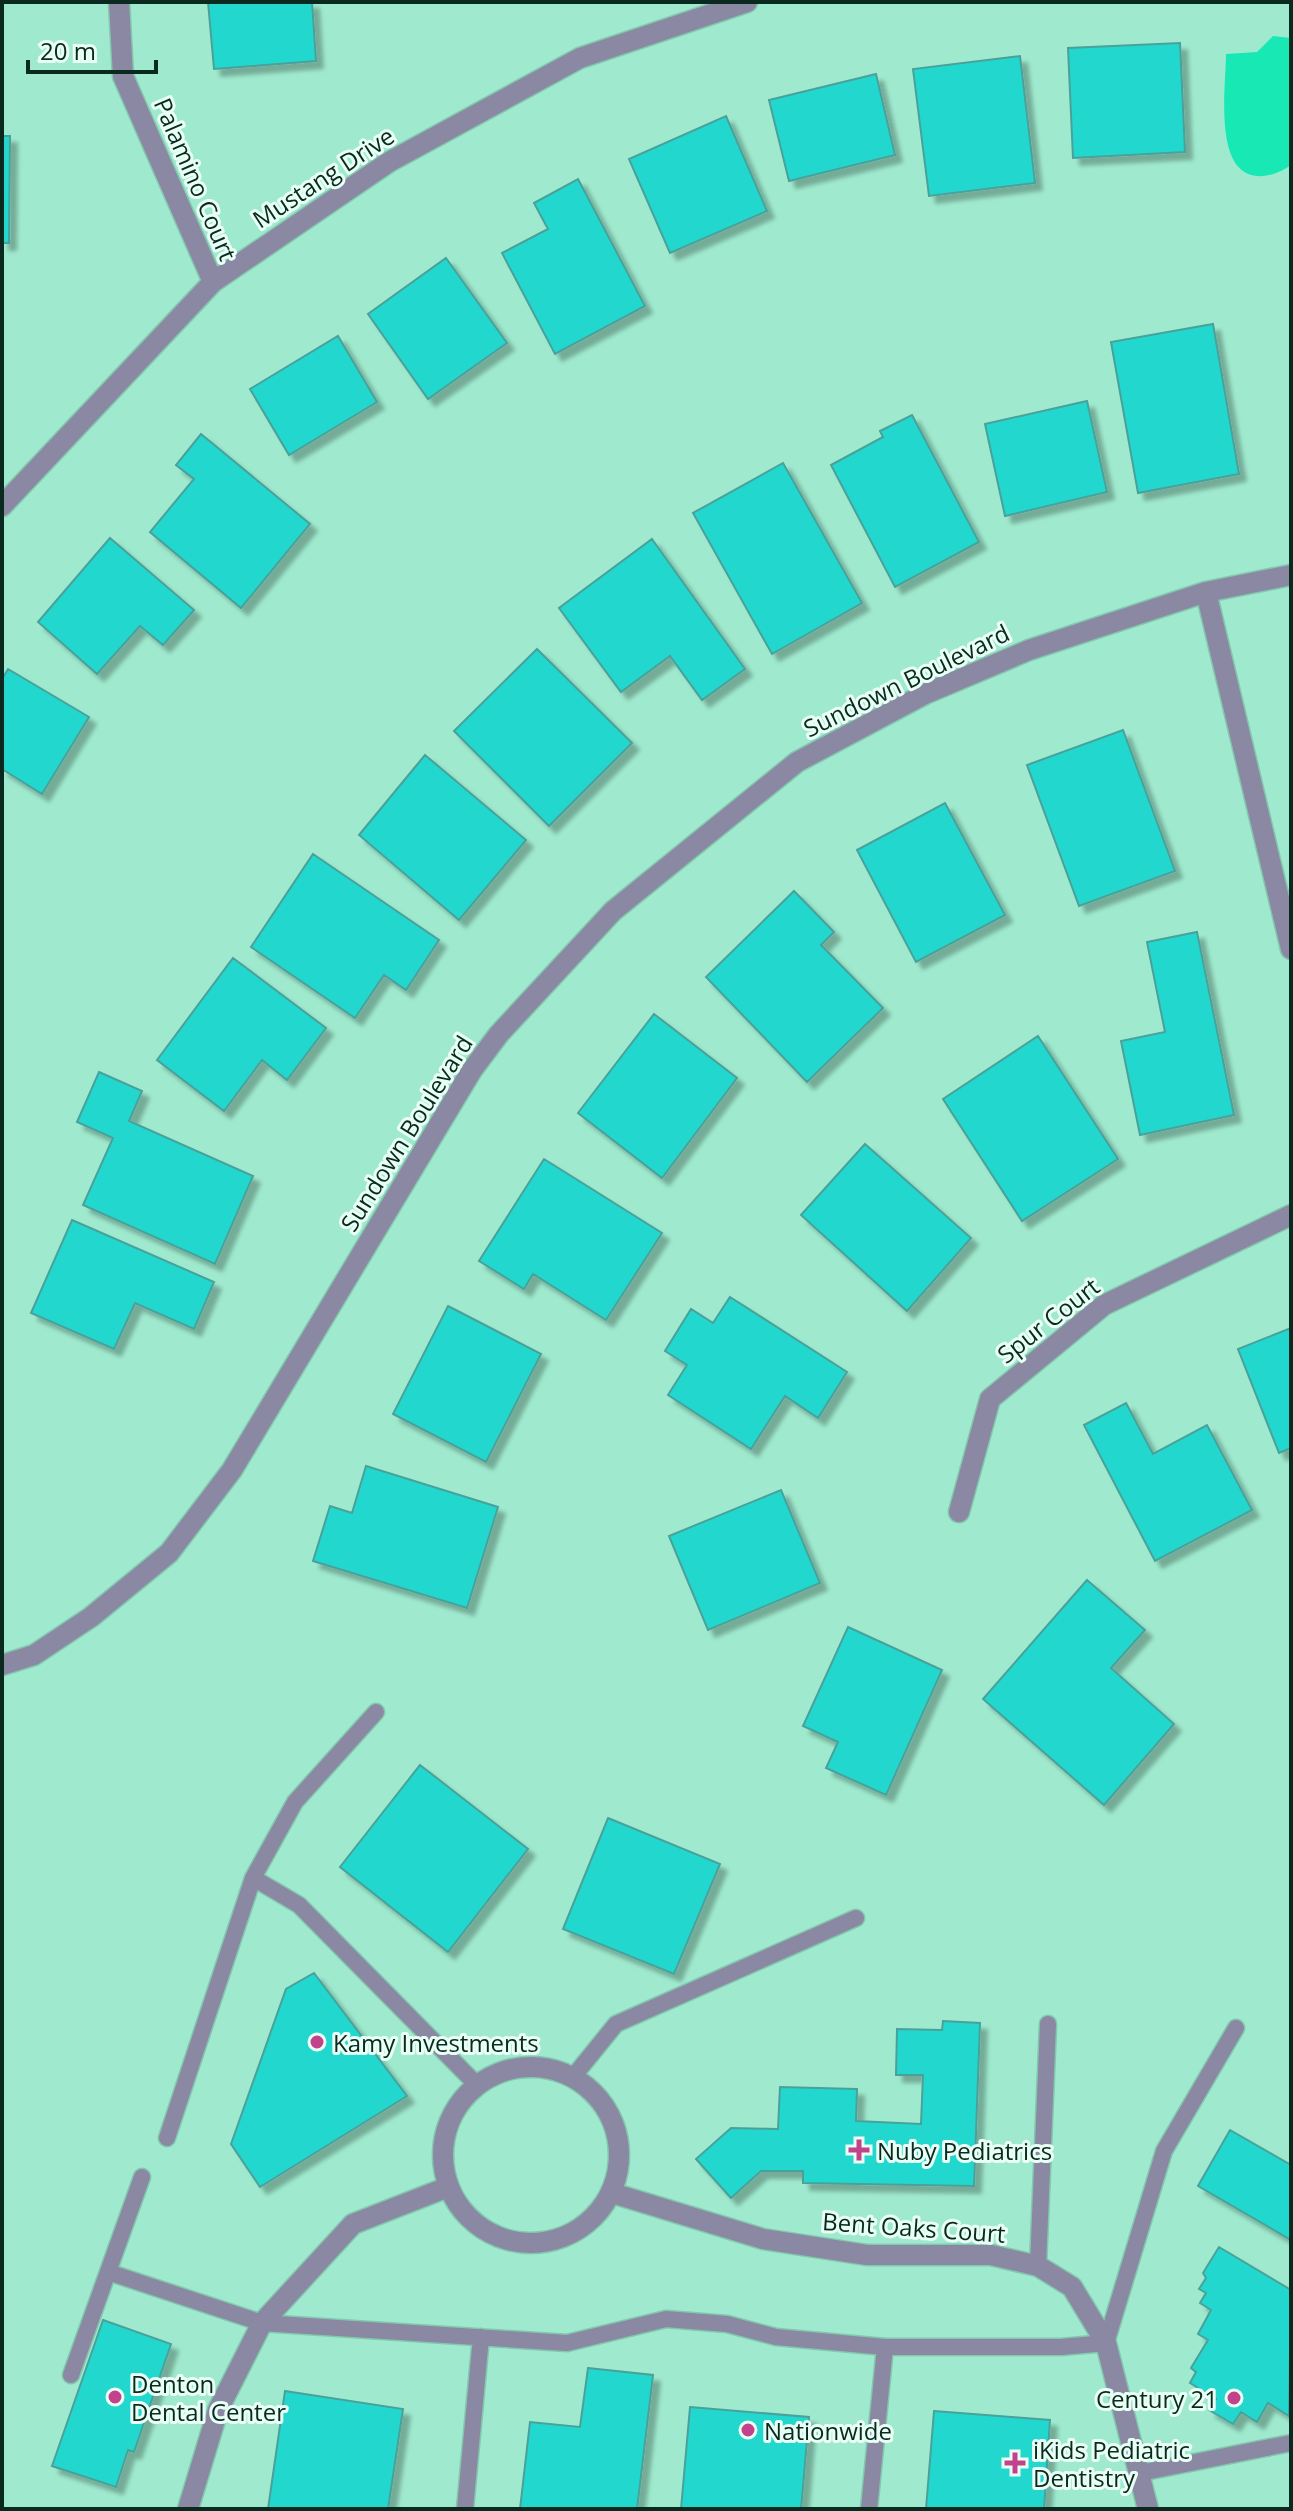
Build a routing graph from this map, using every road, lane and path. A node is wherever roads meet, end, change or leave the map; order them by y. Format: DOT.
graph roads {
  1 [pos="119,2"];
  2 [pos="747,2"];
  3 [pos="213,282"];
  4 [pos="2,506"];
  5 [pos="1291,575"];
  6 [pos="1206,592"];
  7 [pos="1291,949"];
  8 [pos="1291,1215"];
  9 [pos="959,1512"];
  10 [pos="2,1665"];
  11 [pos="376,1712"];
  12 [pos="253,1878"];
  13 [pos="856,1918"];
  14 [pos="1048,2024"];
  15 [pos="1236,2028"];
  16 [pos="573,2077"];
  17 [pos="477,2085"];
  18 [pos="167,2138"];
  19 [pos="142,2177"];
  20 [pos="448,2187"];
  21 [pos="612,2193"];
  22 [pos="1038,2266"];
  23 [pos="108,2272"];
  24 [pos="262,2323"];
  25 [pos="481,2337"];
  26 [pos="1106,2343"];
  27 [pos="885,2347"];
  28 [pos="71,2375"];
  29 [pos="1291,2443"];
  30 [pos="1140,2473"];
  31 [pos="188,2509"];
  32 [pos="465,2509"];
  33 [pos="869,2509"];
  34 [pos="1148,2509"];
  1 -- 3 [label="street, Palamino Court"];
  2 -- 3 [label="street, Mustang Drive"];
  3 -- 4 [label="street, Mustang Drive"];
  5 -- 6 [label="street, Sundown Boulevard"];
  6 -- 7 [label="street"];
  6 -- 10 [label="street, Sundown Boulevard"];
  8 -- 9 [label="street, Spur Court"];
  11 -- 12 [label="lane"];
  12 -- 17 [label="lane"];
  12 -- 18 [label="lane"];
  13 -- 16 [label="lane"];
  14 -- 22 [label="lane"];
  15 -- 26 [label="lane"];
  16 -- 17 [label="street"];
  16 -- 21 [label="street"];
  17 -- 20 [label="street"];
  19 -- 23 [label="lane"];
  20 -- 21 [label="street"];
  20 -- 24 [label="street"];
  21 -- 22 [label="street, Bent Oaks Court"];
  22 -- 26 [label="street, Bent Oaks Court"];
  23 -- 24 [label="lane"];
  23 -- 28 [label="lane"];
  24 -- 25 [label="lane"];
  24 -- 31 [label="street"];
  25 -- 27 [label="lane"];
  25 -- 32 [label="lane"];
  26 -- 27 [label="lane"];
  26 -- 30 [label="street, Bent Oaks Court"];
  27 -- 33 [label="lane"];
  29 -- 30 [label="lane"];
  30 -- 34 [label="street, Bent Oaks Court"];
}
